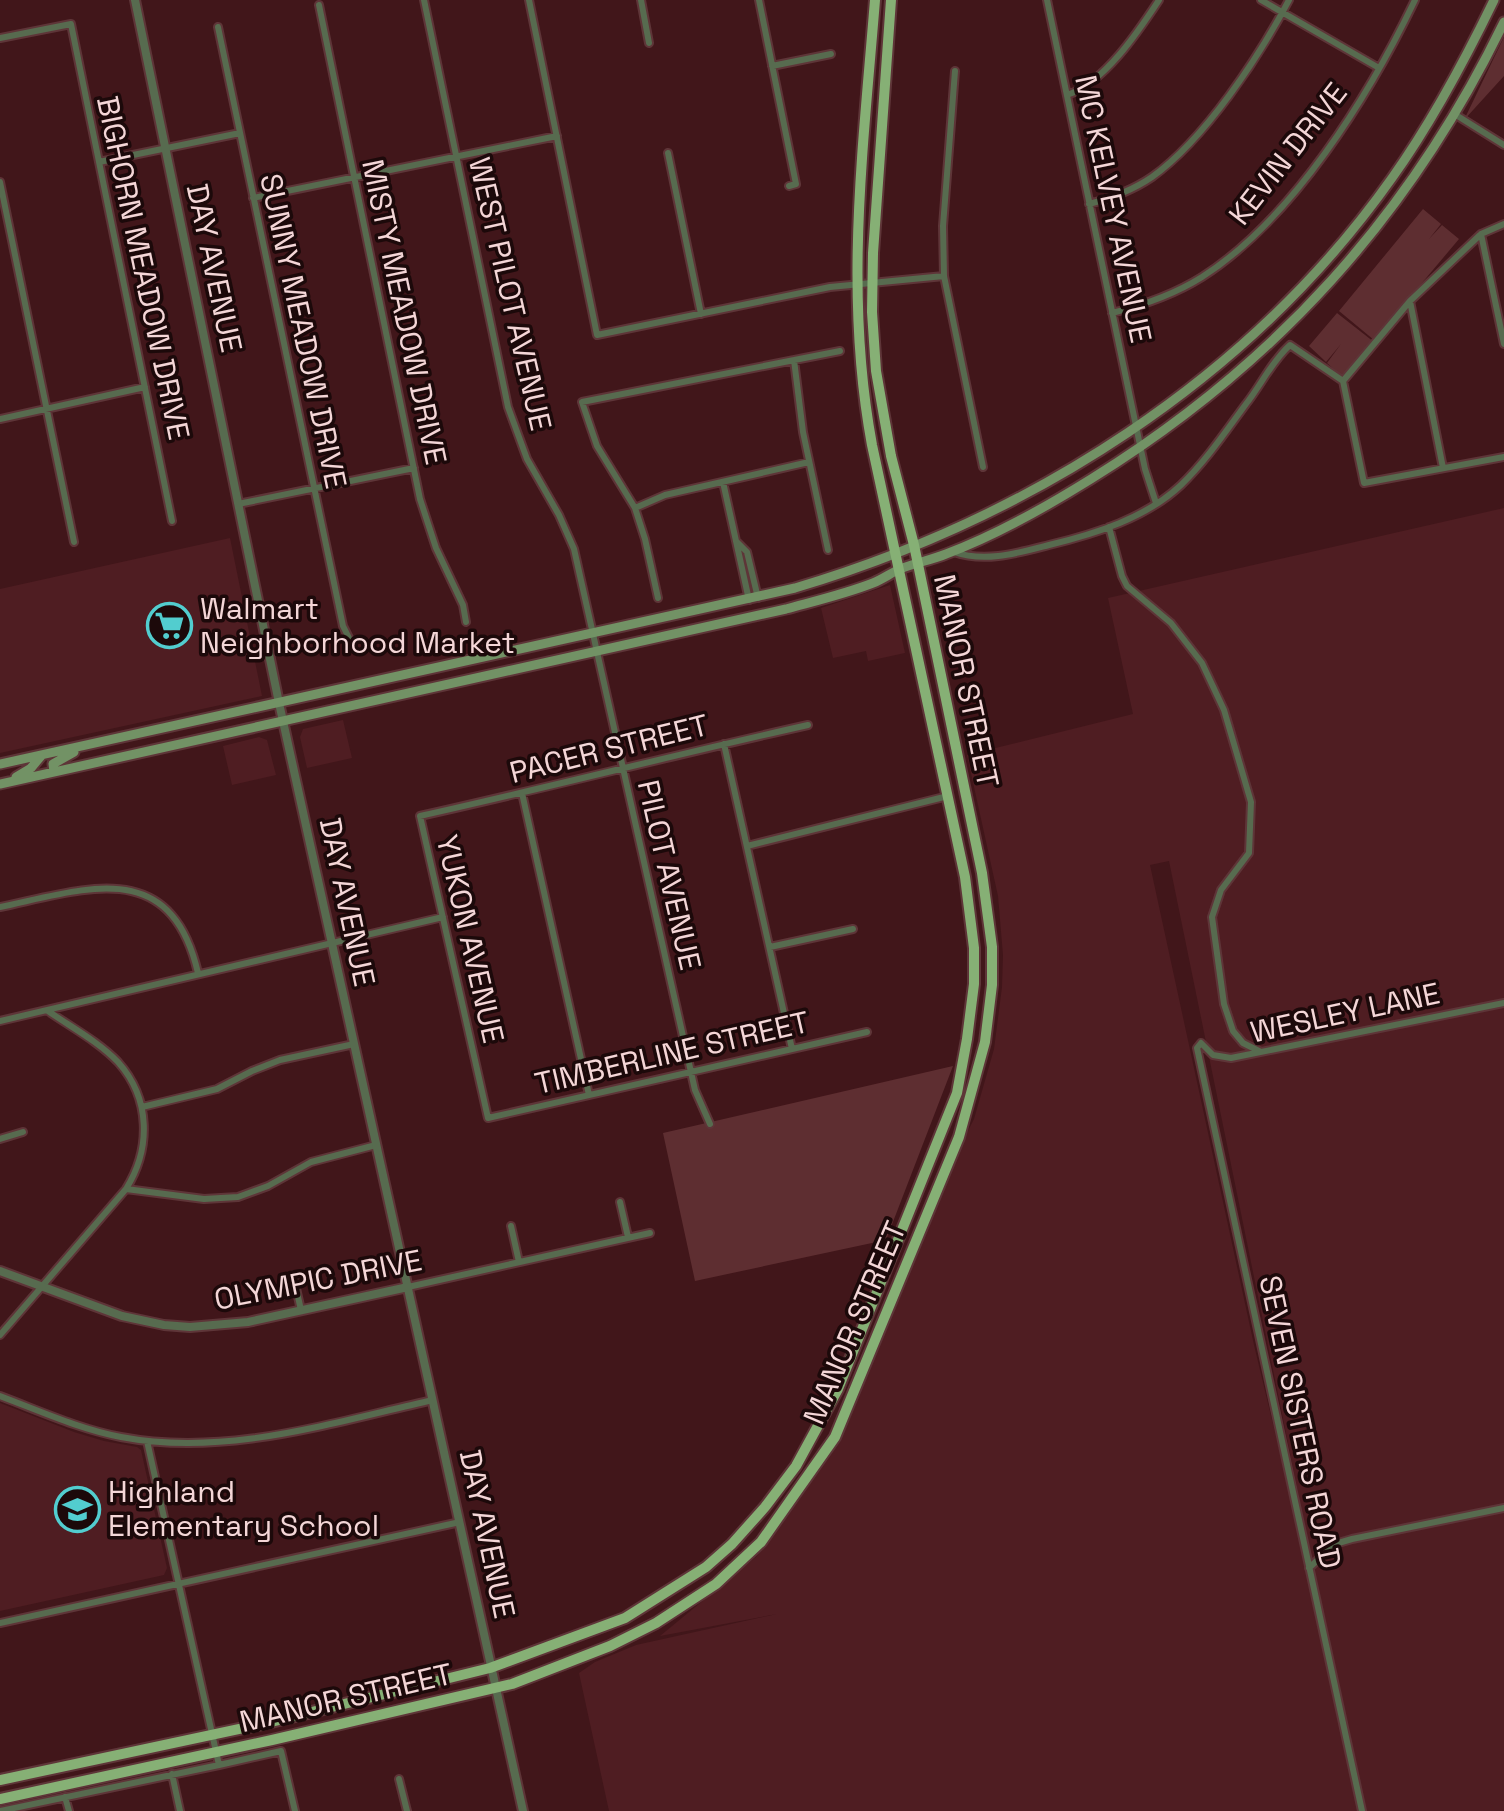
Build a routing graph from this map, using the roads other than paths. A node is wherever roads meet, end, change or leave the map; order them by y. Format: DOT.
graph roads {
  1 [pos="135,0"];
  2 [pos="424,0"];
  3 [pos="529,0"];
  4 [pos="641,0"];
  5 [pos="759,0"];
  6 [pos="875,0"];
  7 [pos="891,0"];
  8 [pos="1047,0"];
  9 [pos="1159,0"];
  10 [pos="1261,0"];
  11 [pos="1289,0"];
  12 [pos="1415,0"];
  13 [pos="1494,0"];
  14 [pos="319,5"];
  15 [pos="1283,12"];
  16 [pos="1504,22"];
  17 [pos="218,27"];
  18 [pos="0,38"];
  19 [pos="649,43"];
  20 [pos="831,54"];
  21 [pos="772,66"];
  22 [pos="1379,68"];
  23 [pos="955,71"];
  24 [pos="1067,95"];
  25 [pos="1456,115"];
  26 [pos="240,133"];
  27 [pos="557,136"];
  28 [pos="1419,138"];
  29 [pos="1504,145"];
  30 [pos="165,148"];
  31 [pos="668,153"];
  32 [pos="456,157"];
  33 [pos="99,162"];
  34 [pos="1419,171"];
  35 [pos="354,178"];
  36 [pos="0,183"];
  37 [pos="789,186"];
  38 [pos="253,198"];
  39 [pos="1089,204"];
  40 [pos="1504,224"];
  41 [pos="1481,234"];
  42 [pos="944,276"];
  43 [pos="872,285"];
  44 [pos="856,286"];
  45 [pos="1410,301"];
  46 [pos="1112,313"];
  47 [pos="701,314"];
  48 [pos="1504,344"];
  49 [pos="840,351"];
  50 [pos="794,360"];
  51 [pos="1343,381"];
  52 [pos="145,387"];
  53 [pos="46,409"];
  54 [pos="0,419"];
  55 [pos="1137,427"];
  56 [pos="1141,447"];
  57 [pos="1504,457"];
  58 [pos="809,462"];
  59 [pos="983,467"];
  60 [pos="414,468"];
  61 [pos="1443,468"];
  62 [pos="723,482"];
  63 [pos="312,488"];
  64 [pos="1156,503"];
  65 [pos="238,504"];
  66 [pos="635,508"];
  67 [pos="172,521"];
  68 [pos="1109,527"];
  69 [pos="74,542"];
  70 [pos="914,545"];
  71 [pos="828,550"];
  72 [pos="895,552"];
  73 [pos="952,552"];
  74 [pos="917,563"];
  75 [pos="898,570"];
  76 [pos="658,598"];
  77 [pos="753,599"];
  78 [pos="466,622"];
  79 [pos="594,634"];
  80 [pos="351,642"];
  81 [pos="598,652"];
  82 [pos="279,703"];
  83 [pos="283,721"];
  84 [pos="808,725"];
  85 [pos="92,744"];
  86 [pos="724,744"];
  87 [pos="41,756"];
  88 [pos="0,764"];
  89 [pos="623,770"];
  90 [pos="54,772"];
  91 [pos="5,782"];
  92 [pos="522,793"];
  93 [pos="948,796"];
  94 [pos="420,816"];
  95 [pos="747,846"];
  96 [pos="0,907"];
  97 [pos="443,917"];
  98 [pos="853,929"];
  99 [pos="331,942"];
  100 [pos="770,947"];
  101 [pos="198,973"];
  102 [pos="1504,1003"];
  103 [pos="48,1011"];
  104 [pos="0,1021"];
  105 [pos="867,1032"];
  106 [pos="1201,1043"];
  107 [pos="354,1044"];
  108 [pos="792,1049"];
  109 [pos="1259,1051"];
  110 [pos="691,1072"];
  111 [pos="589,1095"];
  112 [pos="142,1107"];
  113 [pos="488,1118"];
  114 [pos="710,1124"];
  115 [pos="23,1132"];
  116 [pos="0,1139"];
  117 [pos="376,1145"];
  118 [pos="126,1189"];
  119 [pos="620,1202"];
  120 [pos="511,1226"];
  121 [pos="650,1233"];
  122 [pos="628,1237"];
  123 [pos="519,1262"];
  124 [pos="0,1271"];
  125 [pos="293,1275"];
  126 [pos="41,1287"];
  127 [pos="408,1287"];
  128 [pos="301,1310"];
  129 [pos="0,1335"];
  130 [pos="0,1396"];
  131 [pos="433,1400"];
  132 [pos="147,1441"];
  133 [pos="1504,1508"];
  134 [pos="460,1522"];
  135 [pos="1309,1568"];
  136 [pos="179,1583"];
  137 [pos="0,1623"];
  138 [pos="490,1668"];
  139 [pos="495,1688"];
  140 [pos="213,1734"];
  141 [pos="217,1752"];
  142 [pos="219,1765"];
  143 [pos="172,1774"];
  144 [pos="399,1779"];
  145 [pos="0,1780"];
  146 [pos="65,1797"];
  147 [pos="0,1799"];
  148 [pos="0,1811"];
  149 [pos="69,1811"];
  150 [pos="180,1811"];
  151 [pos="295,1811"];
  152 [pos="407,1811"];
  153 [pos="523,1811"];
  154 [pos="1362,1811"];
  1 -- 30 [label="street, DAY AVENUE"];
  2 -- 32 [label="street, WEST PILOT AVENUE"];
  3 -- 27 [label="street"];
  4 -- 19 [label="street"];
  5 -- 21 [label="street"];
  6 -- 44 [label="main road, MANOR STREET"];
  7 -- 43 [label="main road, MANOR STREET"];
  8 -- 24 [label="street, MC KELVEY AVENUE"];
  9 -- 24 [label="street"];
  10 -- 15 [label="street"];
  11 -- 15 [label="street"];
  12 -- 22 [label="street, KEVIN DRIVE"];
  13 -- 28 [label="main road"];
  14 -- 35 [label="street, MISTY MEADOW DRIVE"];
  15 -- 22 [label="street"];
  15 -- 39 [label="street"];
  16 -- 25 [label="main road"];
  17 -- 26 [label="street, SUNNY MEADOW DRIVE"];
  18 -- 33 [label="street, BIGHORN MEADOW DRIVE"];
  20 -- 21 [label="street"];
  21 -- 37 [label="street"];
  22 -- 46 [label="street, KEVIN DRIVE"];
  23 -- 42 [label="street"];
  24 -- 39 [label="street, MC KELVEY AVENUE"];
  25 -- 29 [label="street"];
  25 -- 34 [label="main road"];
  26 -- 30 [label="street"];
  26 -- 38 [label="street, SUNNY MEADOW DRIVE"];
  27 -- 32 [label="street"];
  27 -- 47 [label="street"];
  28 -- 34 [label="main road"];
  28 -- 55 [label="main road"];
  30 -- 33 [label="street"];
  30 -- 65 [label="street, DAY AVENUE"];
  31 -- 47 [label="street"];
  32 -- 35 [label="street"];
  32 -- 79 [label="street, WEST PILOT AVENUE"];
  33 -- 52 [label="street, BIGHORN MEADOW DRIVE"];
  34 -- 56 [label="main road"];
  35 -- 38 [label="street"];
  35 -- 60 [label="street, MISTY MEADOW DRIVE"];
  36 -- 53 [label="street"];
  38 -- 63 [label="street, SUNNY MEADOW DRIVE"];
  39 -- 46 [label="street, MC KELVEY AVENUE"];
  40 -- 41 [label="street"];
  41 -- 45 [label="street"];
  41 -- 48 [label="street"];
  42 -- 43 [label="street"];
  42 -- 59 [label="street"];
  43 -- 44 [label="street"];
  43 -- 70 [label="main road, MANOR STREET"];
  44 -- 47 [label="street"];
  44 -- 72 [label="main road, MANOR STREET"];
  45 -- 51 [label="street"];
  45 -- 61 [label="street"];
  46 -- 55 [label="street, MC KELVEY AVENUE"];
  49 -- 50 [label="street"];
  50 -- 58 [label="street"];
  50 -- 66 [label="street"];
  51 -- 61 [label="street"];
  51 -- 64 [label="street"];
  52 -- 53 [label="street"];
  52 -- 67 [label="street, BIGHORN MEADOW DRIVE"];
  53 -- 54 [label="street"];
  53 -- 69 [label="street"];
  55 -- 56 [label="street, MC KELVEY AVENUE"];
  55 -- 70 [label="main road"];
  56 -- 64 [label="street, MC KELVEY AVENUE"];
  56 -- 73 [label="main road"];
  57 -- 61 [label="street"];
  58 -- 62 [label="street"];
  58 -- 71 [label="street"];
  60 -- 63 [label="street"];
  60 -- 78 [label="street, MISTY MEADOW DRIVE"];
  62 -- 66 [label="street"];
  62 -- 77 [label="street"];
  63 -- 65 [label="street"];
  63 -- 80 [label="street, SUNNY MEADOW DRIVE"];
  64 -- 68 [label="street"];
  65 -- 82 [label="street, DAY AVENUE"];
  66 -- 76 [label="street"];
  68 -- 73 [label="street"];
  68 -- 109 [label="street"];
  70 -- 72 [label="main road"];
  70 -- 74 [label="main road, MANOR STREET"];
  72 -- 75 [label="main road, MANOR STREET"];
  72 -- 77 [label="main road"];
  73 -- 74 [label="main road"];
  74 -- 75 [label="main road"];
  74 -- 139 [label="main road, MANOR STREET"];
  75 -- 81 [label="main road"];
  75 -- 93 [label="main road, MANOR STREET"];
  77 -- 79 [label="main road"];
  79 -- 81 [label="street, PILOT AVENUE"];
  79 -- 82 [label="main road"];
  81 -- 83 [label="main road"];
  81 -- 89 [label="street, PILOT AVENUE"];
  82 -- 83 [label="street, DAY AVENUE"];
  82 -- 85 [label="main road"];
  83 -- 90 [label="main road"];
  83 -- 99 [label="street, DAY AVENUE"];
  84 -- 86 [label="street, PACER STREET"];
  85 -- 87 [label="main road"];
  85 -- 90 [label="main road"];
  86 -- 89 [label="street, PACER STREET"];
  86 -- 95 [label="street"];
  87 -- 88 [label="main road"];
  87 -- 91 [label="main road"];
  89 -- 92 [label="street, PACER STREET"];
  89 -- 110 [label="street, PILOT AVENUE"];
  90 -- 91 [label="main road"];
  92 -- 94 [label="street, PACER STREET"];
  92 -- 111 [label="street"];
  93 -- 95 [label="street"];
  93 -- 138 [label="main road, MANOR STREET"];
  94 -- 97 [label="street, YUKON AVENUE"];
  95 -- 100 [label="street"];
  96 -- 101 [label="street"];
  97 -- 99 [label="street"];
  97 -- 113 [label="street, YUKON AVENUE"];
  98 -- 100 [label="street"];
  99 -- 101 [label="street"];
  99 -- 107 [label="street, DAY AVENUE"];
  100 -- 108 [label="street"];
  101 -- 103 [label="street"];
  102 -- 109 [label="street, WESLEY LANE"];
  103 -- 104 [label="street"];
  103 -- 112 [label="street"];
  105 -- 108 [label="street, TIMBERLINE STREET"];
  106 -- 109 [label="street, WESLEY LANE"];
  106 -- 135 [label="street, SEVEN SISTERS ROAD"];
  107 -- 112 [label="street"];
  107 -- 117 [label="street, DAY AVENUE"];
  108 -- 110 [label="street, TIMBERLINE STREET"];
  110 -- 111 [label="street, TIMBERLINE STREET"];
  110 -- 114 [label="street, PILOT AVENUE"];
  111 -- 113 [label="street, TIMBERLINE STREET"];
  112 -- 118 [label="street"];
  115 -- 116 [label="street"];
  117 -- 118 [label="street"];
  117 -- 127 [label="street, DAY AVENUE"];
  118 -- 126 [label="street"];
  119 -- 122 [label="street"];
  120 -- 123 [label="street"];
  121 -- 122 [label="street, OLYMPIC DRIVE"];
  122 -- 123 [label="street, OLYMPIC DRIVE"];
  123 -- 127 [label="street, OLYMPIC DRIVE"];
  124 -- 126 [label="street, OLYMPIC DRIVE"];
  125 -- 128 [label="street"];
  126 -- 128 [label="street, OLYMPIC DRIVE"];
  126 -- 129 [label="street"];
  127 -- 128 [label="street, OLYMPIC DRIVE"];
  127 -- 131 [label="street, DAY AVENUE"];
  130 -- 132 [label="street"];
  131 -- 132 [label="street"];
  131 -- 134 [label="street, DAY AVENUE"];
  132 -- 136 [label="street"];
  133 -- 135 [label="street"];
  134 -- 136 [label="street"];
  134 -- 138 [label="street, DAY AVENUE"];
  135 -- 154 [label="street, SEVEN SISTERS ROAD"];
  136 -- 137 [label="street"];
  136 -- 140 [label="street"];
  138 -- 139 [label="street, DAY AVENUE"];
  138 -- 140 [label="main road, MANOR STREET"];
  139 -- 141 [label="main road, MANOR STREET"];
  139 -- 153 [label="street, DAY AVENUE"];
  140 -- 141 [label="street"];
  140 -- 145 [label="main road, MANOR STREET"];
  141 -- 142 [label="street"];
  141 -- 147 [label="main road, MANOR STREET"];
  142 -- 143 [label="street"];
  142 -- 151 [label="street"];
  143 -- 146 [label="street"];
  143 -- 150 [label="street"];
  144 -- 152 [label="street"];
  146 -- 148 [label="street"];
  146 -- 149 [label="street"];
}
